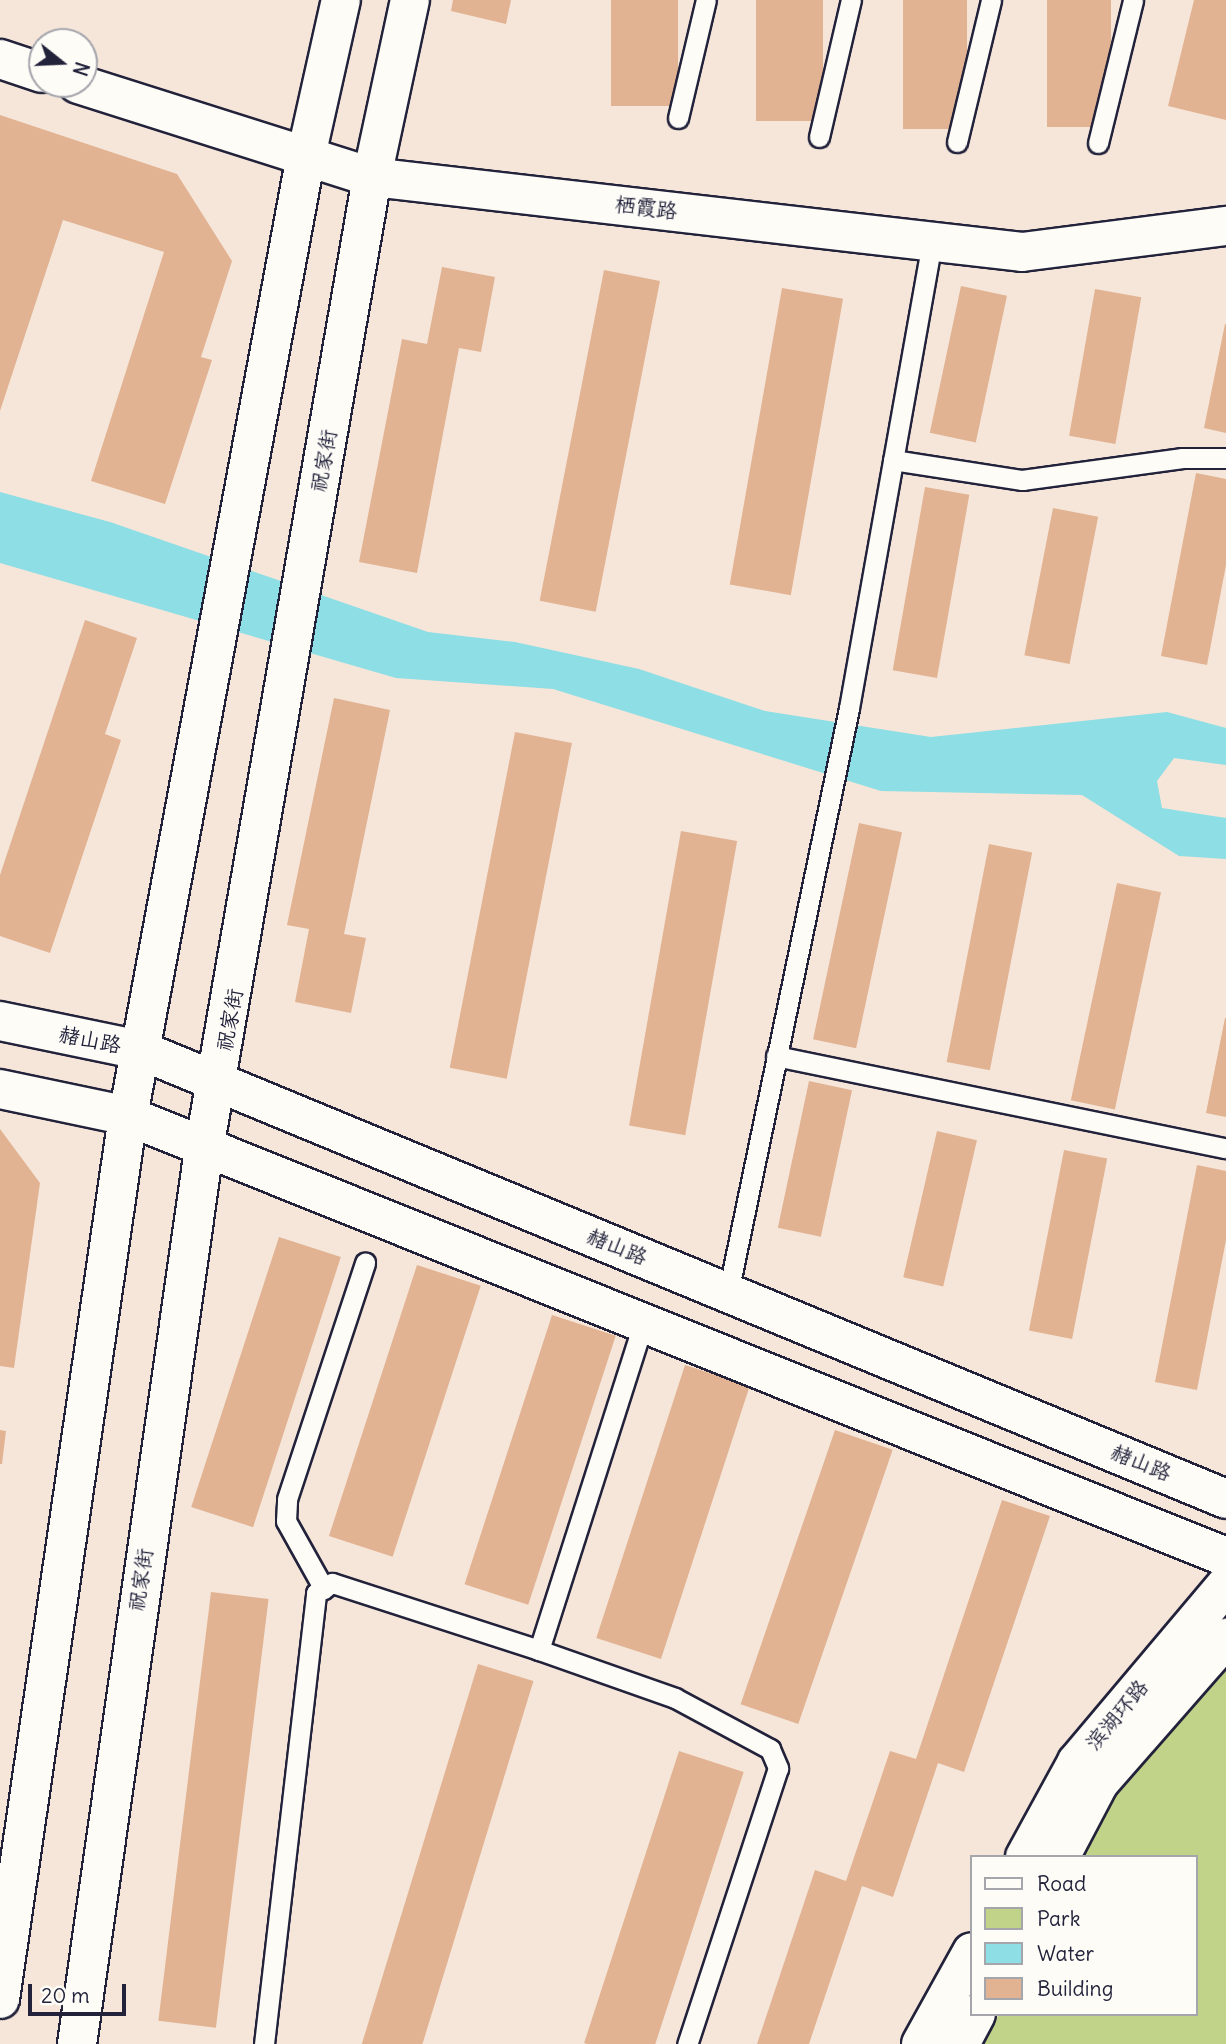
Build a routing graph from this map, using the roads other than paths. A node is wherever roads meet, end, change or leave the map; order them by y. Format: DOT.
graph roads {
  1 [pos="341,0"];
  2 [pos="410,0"];
  3 [pos="706,0"];
  4 [pos="851,0"];
  5 [pos="991,0"];
  6 [pos="1133,0"];
  7 [pos="0,60"];
  8 [pos="28,69"];
  9 [pos="98,90"];
  10 [pos="678,118"];
  11 [pos="819,136"];
  12 [pos="957,142"];
  13 [pos="1098,143"];
  14 [pos="306,156"];
  15 [pos="372,177"];
  16 [pos="1226,226"];
  17 [pos="932,242"];
  18 [pos="1226,458"];
  19 [pos="893,460"];
  20 [pos="0,1021"];
  21 [pos="140,1050"];
  22 [pos="776,1056"];
  23 [pos="219,1083"];
  24 [pos="0,1089"];
  25 [pos="128,1116"];
  26 [pos="1226,1148"];
  27 [pos="204,1149"];
  28 [pos="365,1264"];
  29 [pos="728,1293"];
  30 [pos="643,1324"];
  31 [pos="1226,1499"];
  32 [pos="1226,1557"];
  33 [pos="1226,1585"];
  34 [pos="324,1588"];
  35 [pos="1226,1638"];
  36 [pos="539,1650"];
  37 [pos="1026,1855"];
  38 [pos="1061,1855"];
  39 [pos="970,1956"];
  40 [pos="0,2000"];
  41 [pos="975,2016"];
  42 [pos="77,2044"];
  43 [pos="264,2044"];
  44 [pos="687,2044"];
  45 [pos="921,2044"];
  46 [pos="960,2044"];
  1 -- 14 [label="street"];
  2 -- 15 [label="street, 祝家街"];
  3 -- 10 [label="lane"];
  4 -- 11 [label="lane"];
  5 -- 12 [label="lane"];
  6 -- 13 [label="lane"];
  7 -- 8 [label="street"];
  9 -- 14 [label="street, 栖霞路"];
  14 -- 15 [label="street, 栖霞路"];
  14 -- 21 [label="street"];
  15 -- 17 [label="street, 栖霞路"];
  15 -- 23 [label="street, 祝家街"];
  16 -- 17 [label="street, 栖霞路"];
  17 -- 19 [label="lane"];
  18 -- 19 [label="lane"];
  19 -- 22 [label="lane"];
  20 -- 21 [label="street, 赭山路"];
  21 -- 23 [label="street, 赭山路"];
  21 -- 25 [label="street"];
  22 -- 26 [label="lane"];
  22 -- 29 [label="lane"];
  23 -- 27 [label="street, 祝家街"];
  23 -- 29 [label="street, 赭山路"];
  24 -- 25 [label="street"];
  25 -- 27 [label="street"];
  25 -- 40 [label="street"];
  27 -- 30 [label="street"];
  27 -- 42 [label="street, 祝家街"];
  28 -- 34 [label="lane"];
  29 -- 31 [label="street, 赭山路"];
  30 -- 32 [label="street"];
  30 -- 36 [label="lane"];
  33 -- 37 [label="street, 滨湖环路"];
  34 -- 36 [label="lane"];
  34 -- 43 [label="lane"];
  35 -- 38 [label="street, 滨湖环路"];
  36 -- 44 [label="lane"];
  39 -- 45 [label="street"];
  41 -- 46 [label="street"];
}
